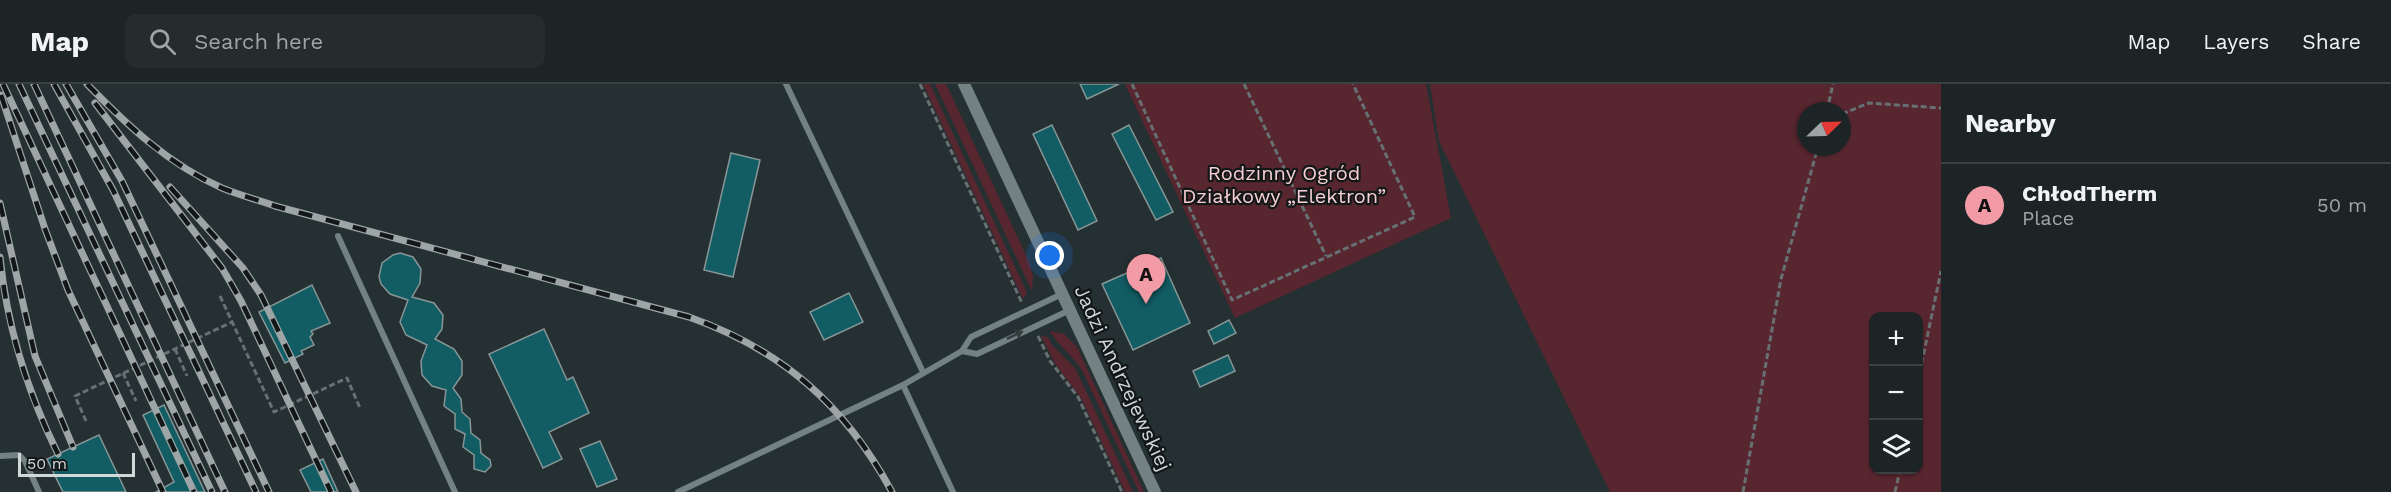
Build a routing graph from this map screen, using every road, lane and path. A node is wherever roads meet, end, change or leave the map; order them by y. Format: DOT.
graph roads {
  1 [pos="786,84"];
  2 [pos="920,84"];
  3 [pos="964,84"];
  4 [pos="1132,84"];
  5 [pos="1245,84"];
  6 [pos="1353,84"];
  7 [pos="1833,84"];
  8 [pos="1829,102"];
  9 [pos="1941,108"];
  10 [pos="1851,110"];
  11 [pos="1815,156"];
  12 [pos="338,236"];
  13 [pos="1326,256"];
  14 [pos="1941,271"];
  15 [pos="1062,294"];
  16 [pos="220,296"];
  17 [pos="1070,310"];
  18 [pos="1026,311"];
  19 [pos="232,322"];
  20 [pos="1033,327"];
  21 [pos="175,349"];
  22 [pos="962,351"];
  23 [pos="1921,366"];
  24 [pos="923,372"];
  25 [pos="123,373"];
  26 [pos="187,376"];
  27 [pos="903,386"];
  28 [pos="136,401"];
  29 [pos="360,408"];
  30 [pos="86,422"];
  31 [pos="0,456"];
  32 [pos="1899,474"];
  33 [pos="39,492"];
  34 [pos="455,492"];
  35 [pos="678,492"];
  36 [pos="953,492"];
  37 [pos="1122,492"];
  38 [pos="1155,492"];
  39 [pos="1743,492"];
  40 [pos="1895,492"];
  1 -- 24 [label="lane"];
  2 -- 18 [label="path"];
  3 -- 15 [label="street, Jadzi Andrzejewskiej"];
  4 -- 13 [label="path"];
  5 -- 13 [label="path"];
  6 -- 13 [label="path"];
  7 -- 8 [label="path"];
  9 -- 10 [label="path"];
  11 -- 39 [label="path"];
  12 -- 34 [label="lane"];
  14 -- 23 [label="path"];
  15 -- 17 [label="street, Jadzi Andrzejewskiej"];
  15 -- 18 [label="lane"];
  16 -- 19 [label="path"];
  17 -- 20 [label="lane"];
  17 -- 38 [label="street, Jadzi Andrzejewskiej"];
  18 -- 22 [label="lane"];
  19 -- 21 [label="path"];
  19 -- 29 [label="path"];
  22 -- 20 [label="lane, one-way"];
  20 -- 37 [label="path"];
  21 -- 25 [label="path"];
  21 -- 26 [label="path"];
  22 -- 24 [label="lane"];
  24 -- 27 [label="lane"];
  25 -- 28 [label="path"];
  25 -- 30 [label="path"];
  27 -- 35 [label="lane"];
  27 -- 36 [label="lane"];
  31 -- 33 [label="lane"];
  32 -- 40 [label="path"];
}
